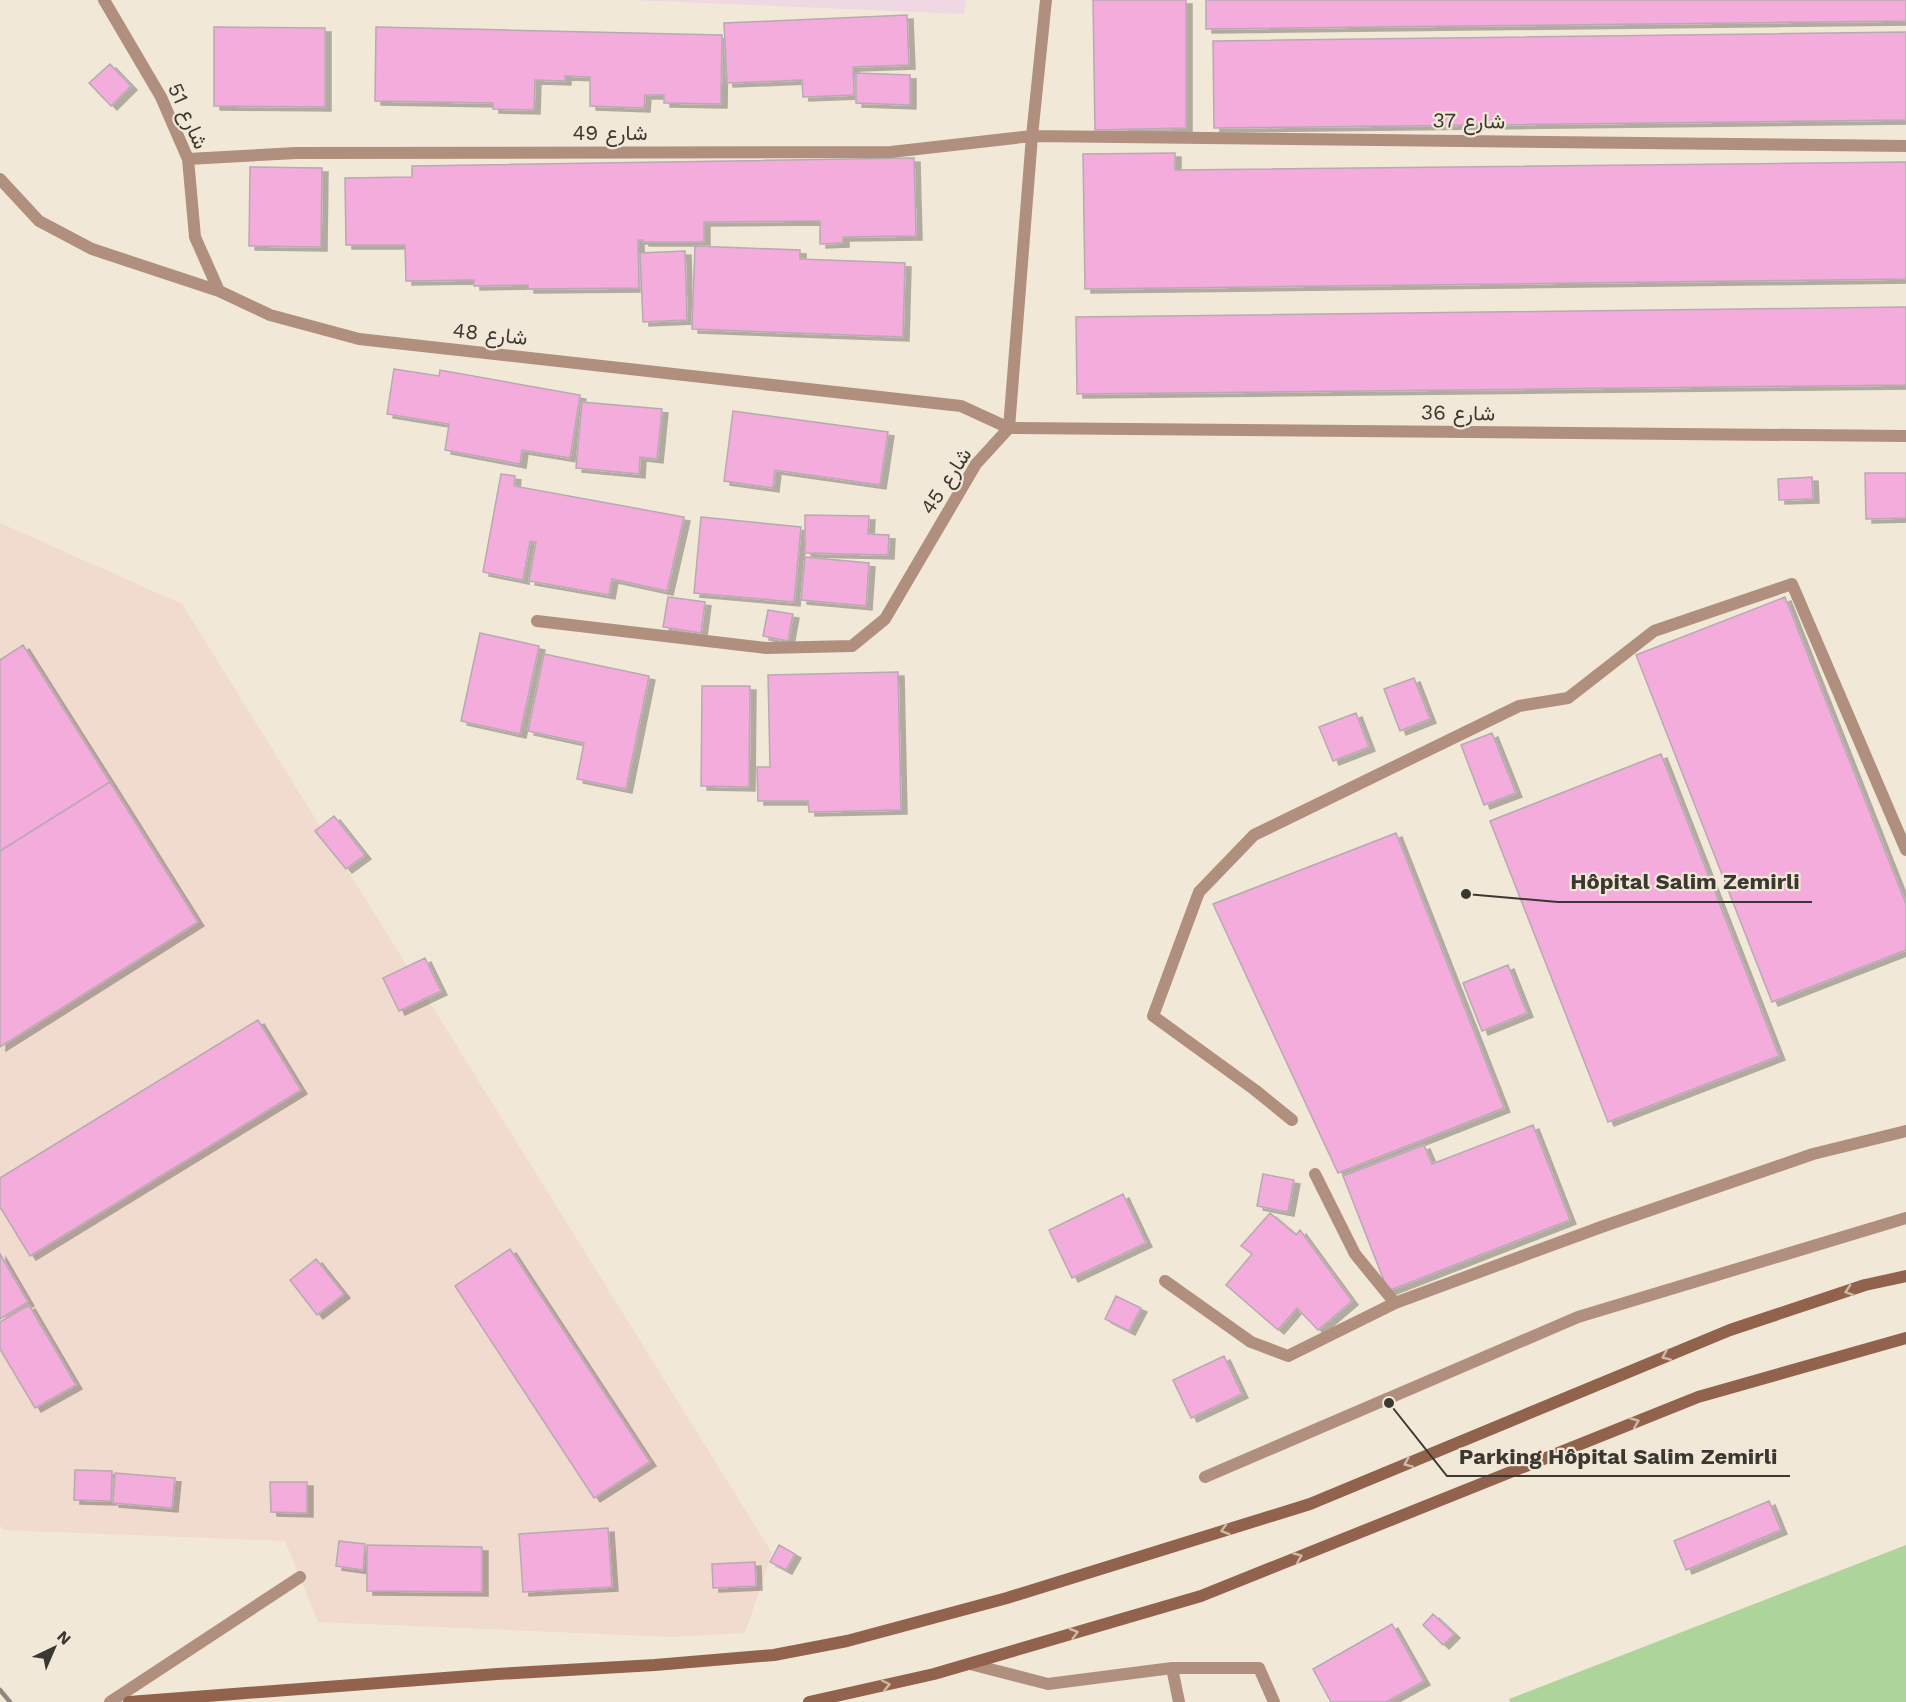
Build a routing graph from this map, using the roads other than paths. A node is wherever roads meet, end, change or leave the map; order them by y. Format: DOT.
graph roads {
  1 [pos="104,0"];
  2 [pos="1046,0"];
  3 [pos="1032,136"];
  4 [pos="1906,146"];
  5 [pos="188,159"];
  6 [pos="0,179"];
  7 [pos="219,291"];
  8 [pos="1009,428"];
  9 [pos="1906,436"];
  10 [pos="537,621"];
  11 [pos="1906,850"];
  12 [pos="1292,1120"];
  13 [pos="1906,1131"];
  14 [pos="1315,1174"];
  15 [pos="1906,1218"];
  16 [pos="1906,1276"];
  17 [pos="1165,1281"];
  18 [pos="1395,1303"];
  19 [pos="1906,1338"];
  20 [pos="1205,1477"];
  21 [pos="300,1577"];
  22 [pos="970,1664"];
  23 [pos="1172,1668"];
  24 [pos="110,1702"];
  25 [pos="129,1702"];
  26 [pos="808,1702"];
  27 [pos="1179,1702"];
  28 [pos="1274,1702"];
  1 -- 5 [label="street, شارع 51"];
  2 -- 3 [label="street"];
  3 -- 4 [label="street, شارع 37"];
  3 -- 5 [label="street, شارع 49"];
  3 -- 8 [label="street"];
  5 -- 7 [label="street, شارع 51"];
  6 -- 7 [label="street, شارع 48"];
  7 -- 8 [label="street, شارع 48"];
  8 -- 9 [label="street, شارع 36"];
  8 -- 10 [label="street, شارع 45"];
  11 -- 12 [label="street"];
  13 -- 18 [label="street"];
  14 -- 18 [label="street"];
  15 -- 20 [label="street"];
  16 -- 25 [label="main road, one-way"];
  17 -- 18 [label="street"];
  22 -- 19 [label="main road, one-way"];
  21 -- 24 [label="street"];
  22 -- 23 [label="street"];
  26 -- 22 [label="main road, one-way"];
  23 -- 27 [label="street"];
  23 -- 28 [label="street"];
}
